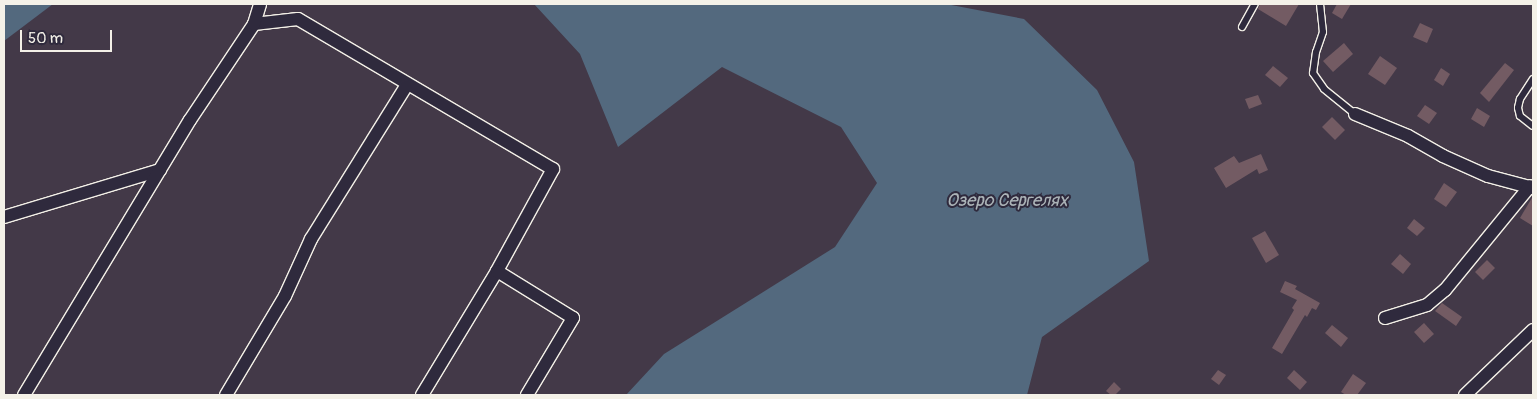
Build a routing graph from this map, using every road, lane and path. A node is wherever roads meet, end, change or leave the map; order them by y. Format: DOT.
graph roads {
  1 [pos="260,4"];
  2 [pos="1254,4"];
  3 [pos="1320,4"];
  4 [pos="254,24"];
  5 [pos="1242,27"];
  6 [pos="1533,79"];
  7 [pos="407,85"];
  8 [pos="1355,114"];
  9 [pos="1533,126"];
  10 [pos="160,170"];
  11 [pos="1532,185"];
  12 [pos="4,217"];
  13 [pos="497,271"];
  14 [pos="1385,318"];
  15 [pos="1533,330"];
  16 [pos="24,395"];
  17 [pos="226,395"];
  18 [pos="422,395"];
  19 [pos="527,395"];
  20 [pos="1465,395"];
  1 -- 4 [label="street"];
  2 -- 5 [label="lane"];
  3 -- 8 [label="lane"];
  4 -- 7 [label="street"];
  4 -- 10 [label="street"];
  6 -- 9 [label="lane"];
  7 -- 13 [label="street"];
  7 -- 17 [label="street"];
  8 -- 11 [label="street"];
  10 -- 12 [label="street"];
  10 -- 16 [label="street"];
  11 -- 14 [label="street"];
  13 -- 18 [label="street"];
  13 -- 19 [label="street"];
  15 -- 20 [label="street"];
}
